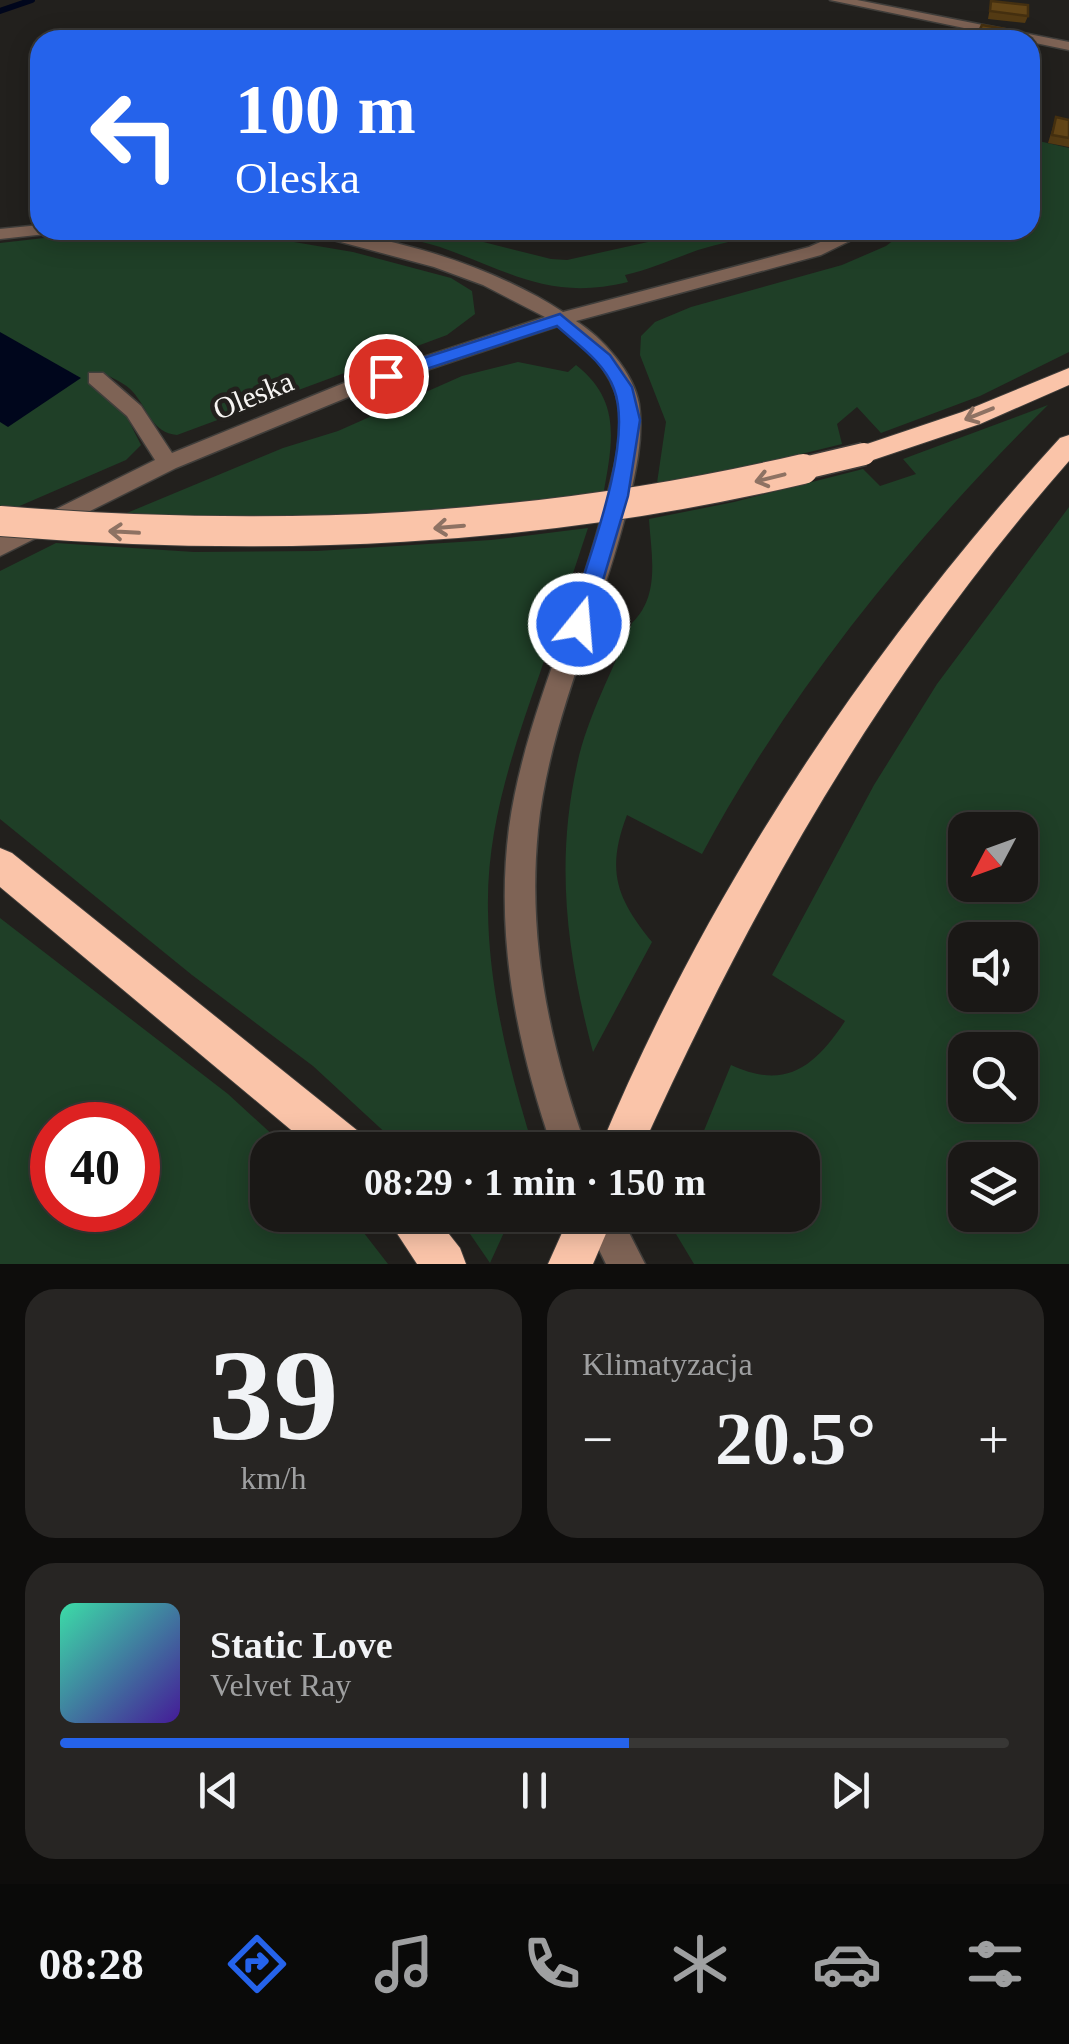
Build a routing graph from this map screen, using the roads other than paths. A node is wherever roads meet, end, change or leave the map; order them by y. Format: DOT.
graph roads {
  1 [pos="836,0"];
  2 [pos="928,0"];
  3 [pos="926,18"];
  4 [pos="924,30"];
  5 [pos="987,30"];
  6 [pos="1040,40"];
  7 [pos="1069,46"];
  8 [pos="30,231"];
  9 [pos="0,234"];
  10 [pos="351,240"];
  11 [pos="840,240"];
  12 [pos="560,319"];
  13 [pos="1069,376"];
  14 [pos="96,378"];
  15 [pos="1069,444"];
  16 [pos="168,464"];
  17 [pos="73,508"];
  18 [pos="0,522"];
  19 [pos="0,532"];
  20 [pos="0,547"];
  21 [pos="0,865"];
  22 [pos="326,1132"];
  23 [pos="563,1132"];
  24 [pos="629,1132"];
  25 [pos="420,1232"];
  26 [pos="584,1232"];
  27 [pos="609,1232"];
  28 [pos="444,1264"];
  29 [pos="570,1264"];
  30 [pos="626,1264"];
  1 -- 3 [label="street"];
  2 -- 3 [label="street"];
  3 -- 4 [label="street"];
  3 -- 5 [label="street"];
  6 -- 7 [label="street"];
  8 -- 9 [label="street"];
  10 -- 12 [label="street"];
  11 -- 12 [label="street, Oleska"];
  12 -- 16 [label="street, Oleska"];
  12 -- 23 [label="street"];
  13 -- 18 [label="highway, one-way, bridge"];
  14 -- 16 [label="street"];
  15 -- 24 [label="highway"];
  16 -- 17 [label="street, Oleska"];
  17 -- 19 [label="street"];
  17 -- 20 [label="street"];
  21 -- 22 [label="highway"];
  25 -- 28 [label="highway"];
  26 -- 29 [label="highway"];
  27 -- 30 [label="street"];
}
